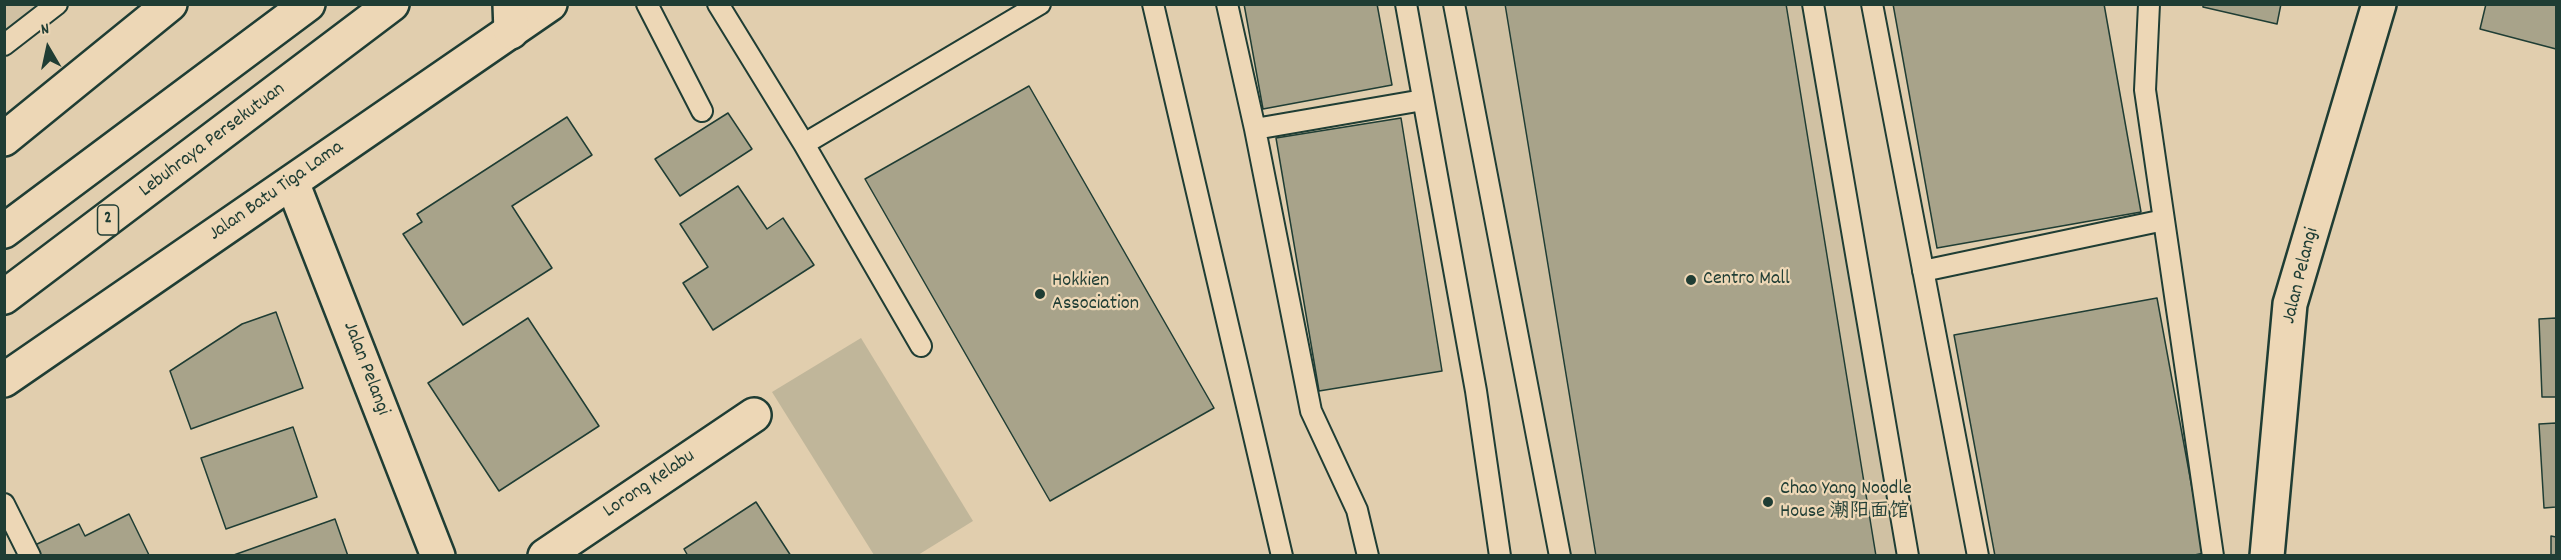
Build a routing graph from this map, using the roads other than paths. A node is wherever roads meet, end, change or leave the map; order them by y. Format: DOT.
graph roads {
  1 [pos="57,4"];
  2 [pos="170,4"];
  3 [pos="308,4"];
  4 [pos="550,4"];
  5 [pos="647,4"];
  6 [pos="718,4"];
  7 [pos="1040,4"];
  8 [pos="1152,4"];
  9 [pos="1227,4"];
  10 [pos="1406,4"];
  11 [pos="1454,4"];
  12 [pos="1813,4"];
  13 [pos="1872,4"];
  14 [pos="2149,4"];
  15 [pos="2379,4"];
  16 [pos="392,6"];
  17 [pos="511,18"];
  18 [pos="4,45"];
  19 [pos="1423,100"];
  20 [pos="702,111"];
  21 [pos="1255,129"];
  22 [pos="4,139"];
  23 [pos="804,144"];
  24 [pos="292,182"];
  25 [pos="2164,220"];
  26 [pos="4,231"];
  27 [pos="1923,271"];
  28 [pos="4,297"];
  29 [pos="921,346"];
  30 [pos="4,380"];
  31 [pos="754,415"];
  32 [pos="4,504"];
  33 [pos="30,555"];
  34 [pos="438,555"];
  35 [pos="545,555"];
  36 [pos="1282,555"];
  37 [pos="1368,555"];
  38 [pos="1500,555"];
  39 [pos="1560,555"];
  40 [pos="1908,555"];
  41 [pos="1978,555"];
  42 [pos="2212,555"];
  43 [pos="2267,555"];
  1 -- 18 [label="lane"];
  2 -- 22 [label="main road"];
  3 -- 26 [label="main road"];
  4 -- 17 [label="main road, Jalan Batu Tiga Lama"];
  5 -- 20 [label="lane"];
  6 -- 23 [label="lane"];
  7 -- 23 [label="lane"];
  8 -- 36 [label="lane"];
  9 -- 21 [label="lane"];
  10 -- 19 [label="lane"];
  11 -- 39 [label="lane"];
  12 -- 40 [label="lane"];
  13 -- 27 [label="lane"];
  14 -- 25 [label="lane"];
  15 -- 43 [label="main road, Jalan Pelangi"];
  16 -- 28 [label="main road, Lebuhraya Persekutuan / 2"];
  17 -- 24 [label="main road, Jalan Batu Tiga Lama"];
  19 -- 21 [label="lane"];
  19 -- 38 [label="lane"];
  21 -- 37 [label="lane"];
  23 -- 29 [label="lane"];
  24 -- 30 [label="main road, Jalan Batu Tiga Lama"];
  24 -- 34 [label="main road, Jalan Pelangi"];
  25 -- 27 [label="lane"];
  25 -- 42 [label="lane"];
  27 -- 41 [label="lane"];
  31 -- 35 [label="main road, Lorong Kelabu"];
  32 -- 33 [label="lane"];
}
